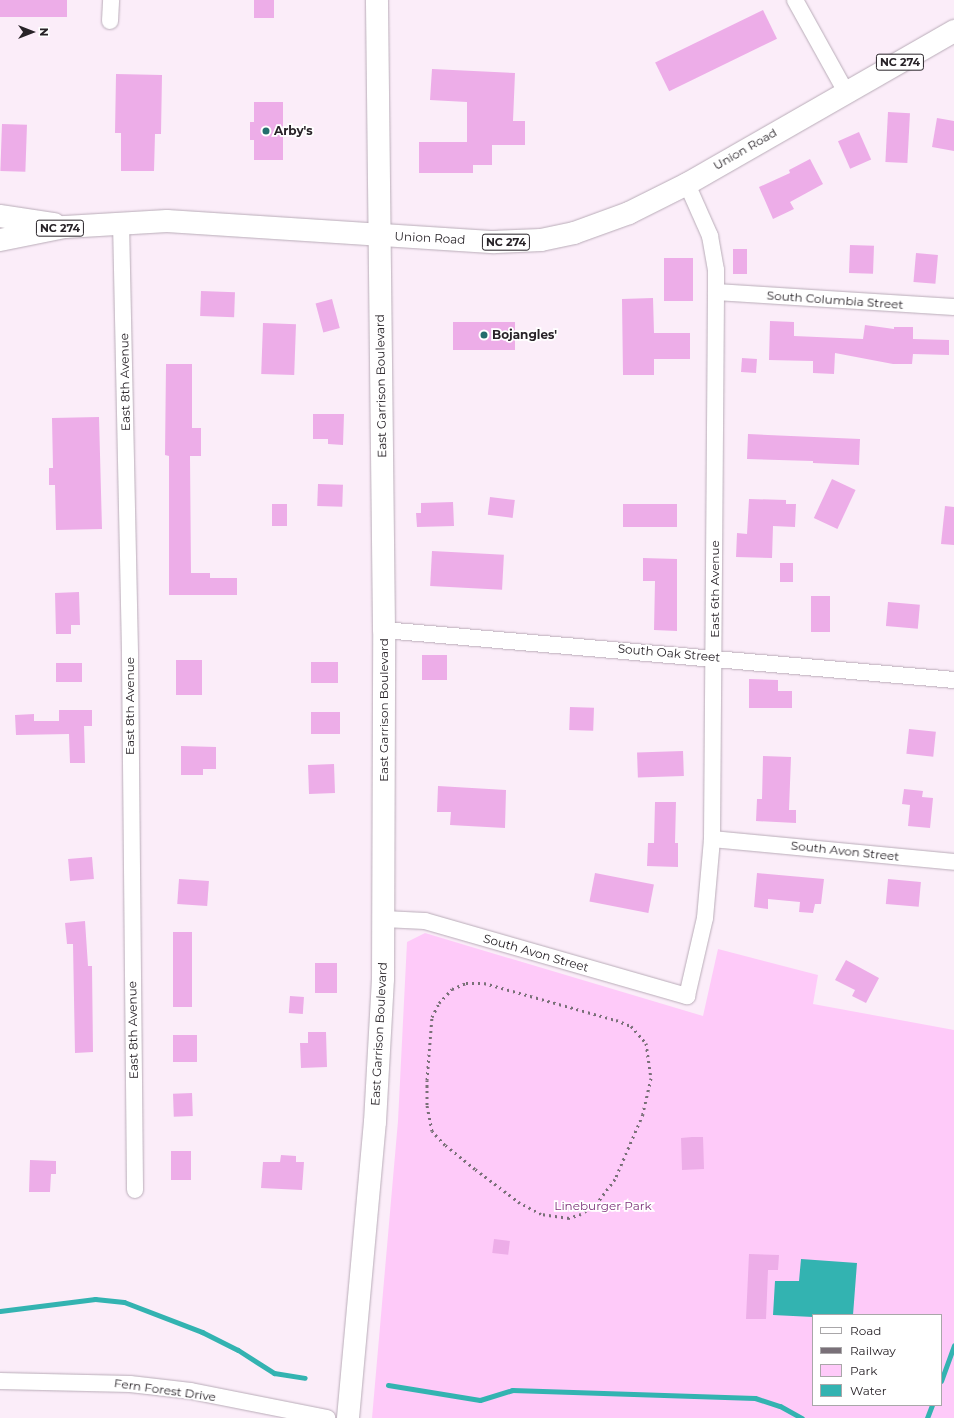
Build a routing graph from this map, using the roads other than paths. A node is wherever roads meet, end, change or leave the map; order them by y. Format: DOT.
graph roads {
  1 [pos="111,0"];
  2 [pos="377,0"];
  3 [pos="795,0"];
  4 [pos="110,21"];
  5 [pos="954,31"];
  6 [pos="846,92"];
  7 [pos="687,184"];
  8 [pos="0,216"];
  9 [pos="121,222"];
  10 [pos="65,227"];
  11 [pos="380,236"];
  12 [pos="0,240"];
  13 [pos="716,292"];
  14 [pos="954,308"];
  15 [pos="384,630"];
  16 [pos="715,657"];
  17 [pos="954,680"];
  18 [pos="712,838"];
  19 [pos="954,862"];
  20 [pos="384,919"];
  21 [pos="687,996"];
  22 [pos="134,1190"];
  23 [pos="0,1381"];
  24 [pos="327,1418"];
  25 [pos="348,1418"];
  1 -- 4 [label="street"];
  2 -- 11 [label="main road, East Garrison Boulevard"];
  3 -- 6 [label="street"];
  5 -- 6 [label="main road, Union Road / NC 274"];
  6 -- 7 [label="main road, Union Road / NC 274"];
  7 -- 11 [label="main road, Union Road / NC 274"];
  7 -- 13 [label="street, East 6th Avenue"];
  8 -- 10 [label="main road"];
  9 -- 10 [label="main road, Union Road / NC 274"];
  9 -- 11 [label="main road, Union Road / NC 274"];
  9 -- 22 [label="street, East 8th Avenue"];
  10 -- 12 [label="main road, Union Road / NC 274"];
  11 -- 15 [label="main road, East Garrison Boulevard"];
  13 -- 14 [label="street, South Columbia Street"];
  13 -- 16 [label="street, East 6th Avenue"];
  15 -- 16 [label="street, South Oak Street"];
  15 -- 20 [label="main road, East Garrison Boulevard"];
  16 -- 17 [label="street, South Oak Street"];
  16 -- 18 [label="street, East 6th Avenue"];
  18 -- 19 [label="street, South Avon Street"];
  18 -- 21 [label="street, East 6th Avenue"];
  20 -- 21 [label="street, South Avon Street"];
  20 -- 25 [label="main road, East Garrison Boulevard"];
  23 -- 24 [label="street, Fern Forest Drive"];
}
